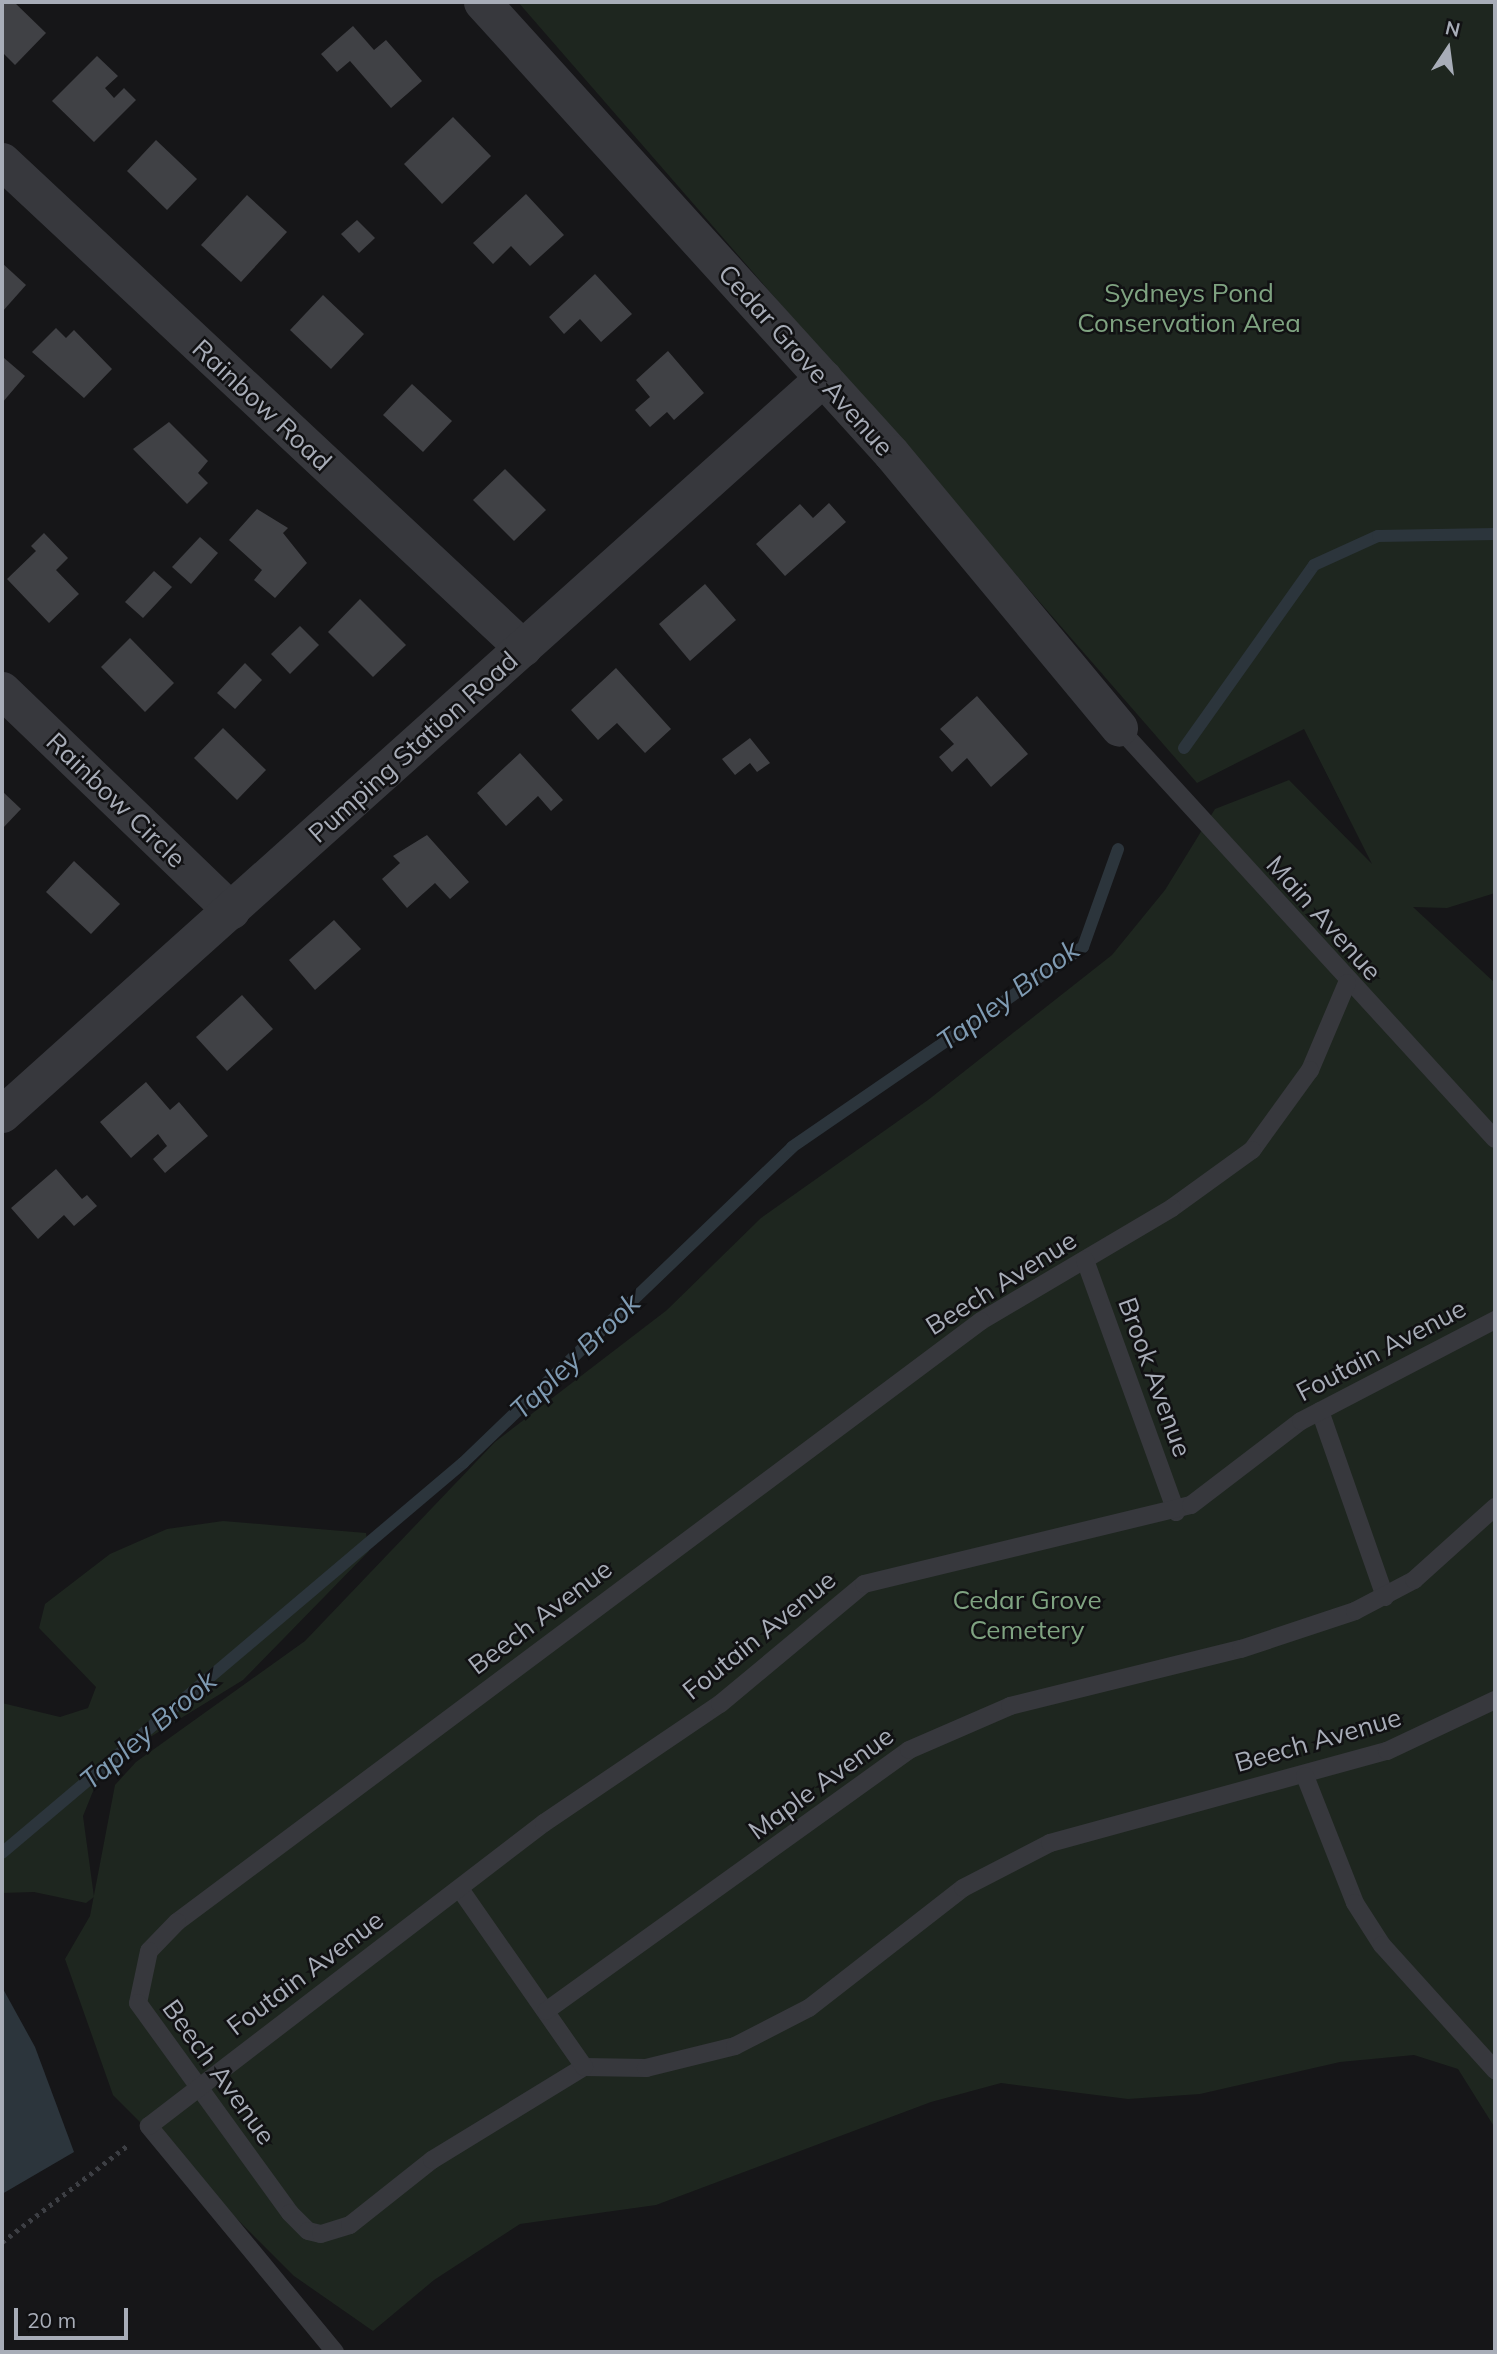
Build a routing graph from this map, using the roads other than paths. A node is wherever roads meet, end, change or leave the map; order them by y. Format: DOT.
graph roads {
  1 [pos="481,2"];
  2 [pos="2,162"];
  3 [pos="824,378"];
  4 [pos="523,648"];
  5 [pos="2,690"];
  6 [pos="1119,728"];
  7 [pos="231,910"];
  8 [pos="1347,983"];
  9 [pos="2,1114"];
  10 [pos="1495,1139"];
  11 [pos="1085,1260"];
  12 [pos="1495,1320"];
  13 [pos="1320,1410"];
  14 [pos="1495,1507"];
  15 [pos="1175,1512"];
  16 [pos="1385,1597"];
  17 [pos="1495,1700"];
  18 [pos="1305,1776"];
  19 [pos="460,1889"];
  20 [pos="545,2011"];
  21 [pos="584,2067"];
  22 [pos="1495,2070"];
  23 [pos="196,2089"];
  24 [pos="335,2352"];
  1 -- 3 [label="street, Cedar Grove Avenue"];
  2 -- 4 [label="street, Rainbow Road"];
  3 -- 4 [label="street, Pumping Station Road"];
  3 -- 6 [label="street, Cedar Grove Avenue"];
  4 -- 7 [label="street, Pumping Station Road"];
  5 -- 7 [label="street, Rainbow Circle"];
  6 -- 8 [label="lane, Main Avenue"];
  7 -- 9 [label="street, Pumping Station Road"];
  8 -- 10 [label="lane, Main Avenue"];
  8 -- 11 [label="lane, Beech Avenue"];
  11 -- 15 [label="lane, Brook Avenue"];
  11 -- 23 [label="lane, Beech Avenue"];
  12 -- 13 [label="lane, Foutain Avenue"];
  13 -- 15 [label="lane, Foutain Avenue"];
  13 -- 16 [label="lane"];
  14 -- 16 [label="lane, Maple Avenue"];
  15 -- 19 [label="lane, Foutain Avenue"];
  16 -- 20 [label="lane, Maple Avenue"];
  17 -- 18 [label="lane, Beech Avenue"];
  18 -- 21 [label="lane, Beech Avenue"];
  18 -- 22 [label="lane"];
  19 -- 20 [label="lane"];
  19 -- 23 [label="lane, Foutain Avenue"];
  20 -- 21 [label="lane"];
  21 -- 23 [label="lane, Beech Avenue"];
  23 -- 24 [label="lane, Foutain Avenue"];
}
